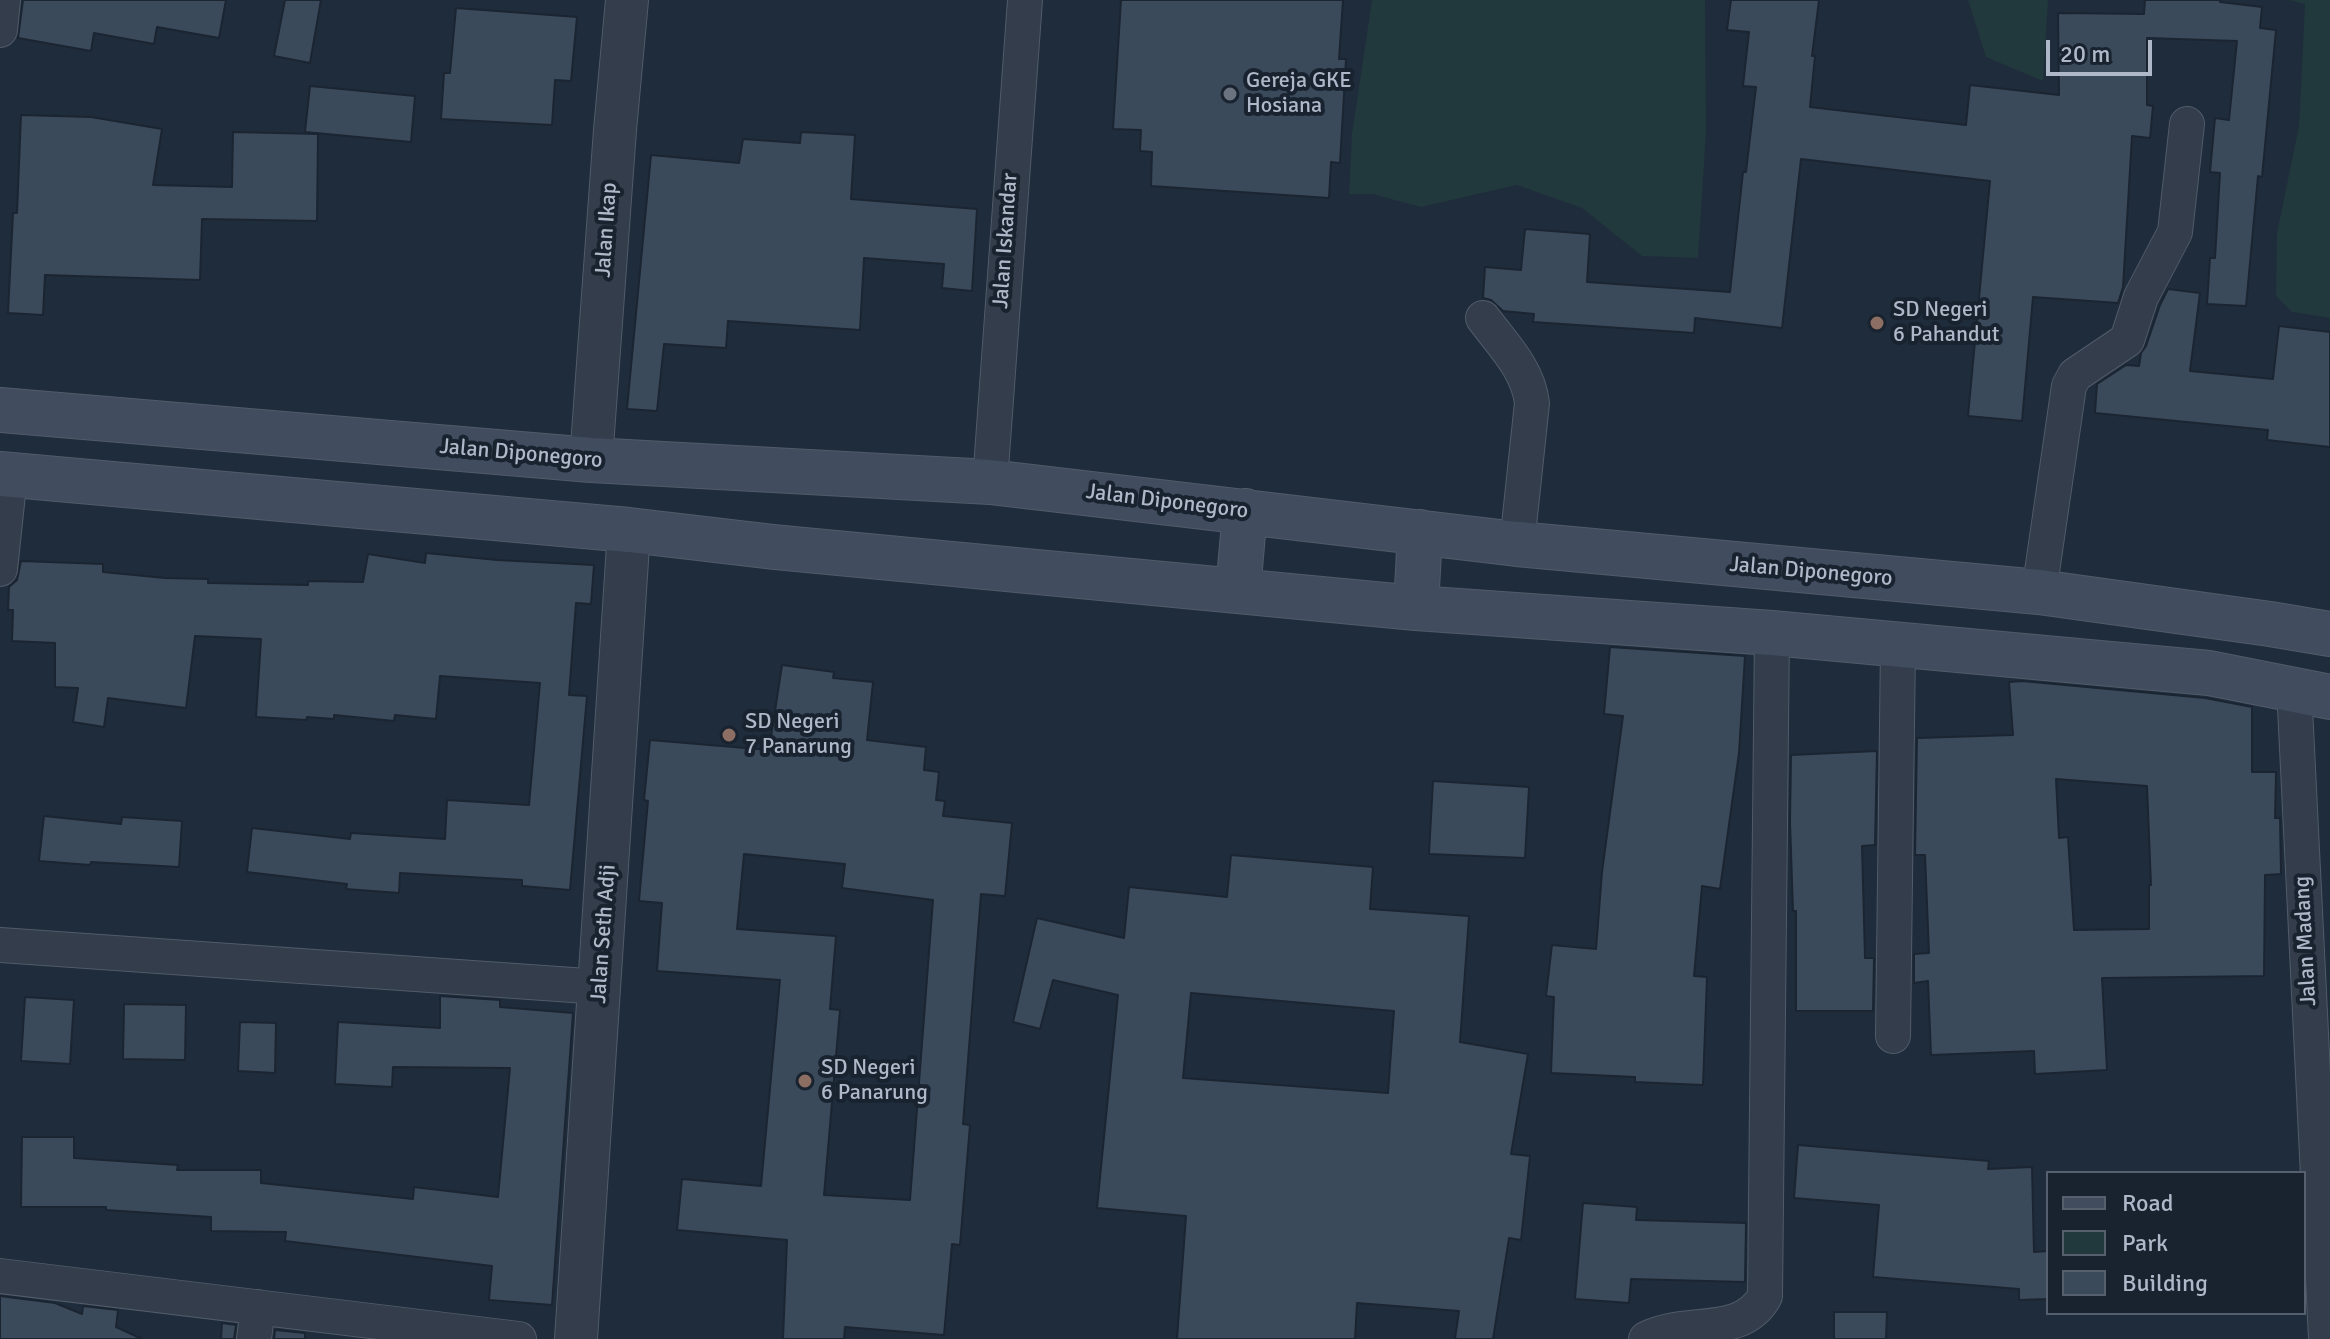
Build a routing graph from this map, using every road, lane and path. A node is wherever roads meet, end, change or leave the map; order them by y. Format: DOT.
graph roads {
  1 [pos="3,0"];
  2 [pos="627,0"];
  3 [pos="1025,0"];
  4 [pos="0,30"];
  5 [pos="2187,124"];
  6 [pos="1483,318"];
  7 [pos="0,410"];
  8 [pos="591,460"];
  9 [pos="5,475"];
  10 [pos="990,482"];
  11 [pos="1245,511"];
  12 [pos="629,530"];
  13 [pos="1420,532"];
  14 [pos="1517,544"];
  15 [pos="0,569"];
  16 [pos="1238,591"];
  17 [pos="2039,592"];
  18 [pos="1416,608"];
  19 [pos="1772,633"];
  20 [pos="2330,634"];
  21 [pos="1898,646"];
  22 [pos="2312,692"];
  23 [pos="0,945"];
  24 [pos="601,987"];
  25 [pos="1893,1036"];
  26 [pos="2325,1208"];
  27 [pos="0,1276"];
  28 [pos="2314,1282"];
  29 [pos="256,1323"];
  30 [pos="519,1339"];
  31 [pos="576,1339"];
  32 [pos="1646,1339"];
  33 [pos="2326,1339"];
  1 -- 4 [label="street"];
  2 -- 8 [label="street, Jalan Ikap"];
  3 -- 10 [label="street, Jalan Iskandar"];
  5 -- 17 [label="street"];
  6 -- 14 [label="street"];
  7 -- 8 [label="main road, Jalan Diponegoro"];
  8 -- 10 [label="main road, Jalan Diponegoro"];
  9 -- 12 [label="main road"];
  9 -- 15 [label="street"];
  10 -- 11 [label="main road, Jalan Diponegoro"];
  11 -- 13 [label="main road, Jalan Diponegoro"];
  11 -- 16 [label="main road"];
  12 -- 16 [label="main road"];
  12 -- 24 [label="street, Jalan Seth Adji"];
  13 -- 14 [label="main road, Jalan Diponegoro"];
  13 -- 18 [label="main road"];
  14 -- 17 [label="main road, Jalan Diponegoro"];
  16 -- 18 [label="main road"];
  17 -- 20 [label="main road, Jalan Diponegoro"];
  18 -- 19 [label="main road"];
  19 -- 21 [label="main road"];
  19 -- 32 [label="street"];
  21 -- 22 [label="main road"];
  21 -- 25 [label="street"];
  22 -- 26 [label="street, Jalan Madang"];
  23 -- 24 [label="street"];
  24 -- 31 [label="street, Jalan Seth Adji"];
  26 -- 28 [label="street, Jalan Madang"];
  27 -- 29 [label="street"];
  28 -- 33 [label="street, Jalan Madang"];
  29 -- 30 [label="street"];
}
